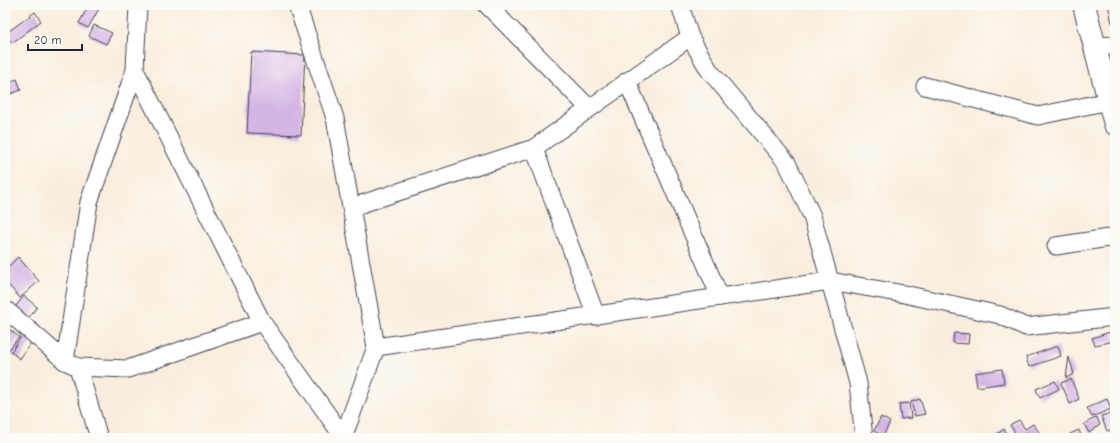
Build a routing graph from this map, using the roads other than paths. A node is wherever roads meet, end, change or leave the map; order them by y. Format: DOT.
graph roads {
  1 [pos="138,5"];
  2 [pos="297,5"];
  3 [pos="487,5"];
  4 [pos="680,5"];
  5 [pos="1084,5"];
  6 [pos="690,37"];
  7 [pos="1105,46"];
  8 [pos="135,70"];
  9 [pos="627,81"];
  10 [pos="925,86"];
  11 [pos="1109,101"];
  12 [pos="589,108"];
  13 [pos="1115,124"];
  14 [pos="534,148"];
  15 [pos="352,207"];
  16 [pos="1115,237"];
  17 [pos="1056,246"];
  18 [pos="830,281"];
  19 [pos="720,297"];
  20 [pos="5,309"];
  21 [pos="596,316"];
  22 [pos="1115,317"];
  23 [pos="262,322"];
  24 [pos="376,347"];
  25 [pos="72,364"];
  26 [pos="99,438"];
  27 [pos="343,438"];
  28 [pos="864,438"];
  1 -- 8 [label="street"];
  2 -- 15 [label="street"];
  3 -- 12 [label="street"];
  4 -- 6 [label="street"];
  5 -- 7 [label="street"];
  6 -- 9 [label="street"];
  6 -- 18 [label="street"];
  7 -- 11 [label="street"];
  8 -- 23 [label="street"];
  8 -- 25 [label="street"];
  9 -- 12 [label="street"];
  9 -- 19 [label="street"];
  10 -- 11 [label="street"];
  11 -- 13 [label="street"];
  12 -- 14 [label="street"];
  14 -- 15 [label="street"];
  14 -- 21 [label="street"];
  15 -- 24 [label="street"];
  16 -- 17 [label="street"];
  18 -- 19 [label="street"];
  18 -- 22 [label="street"];
  18 -- 28 [label="street"];
  19 -- 21 [label="street"];
  20 -- 25 [label="street"];
  21 -- 24 [label="street"];
  23 -- 25 [label="street"];
  23 -- 27 [label="street"];
  24 -- 27 [label="street"];
  25 -- 26 [label="street"];
}
